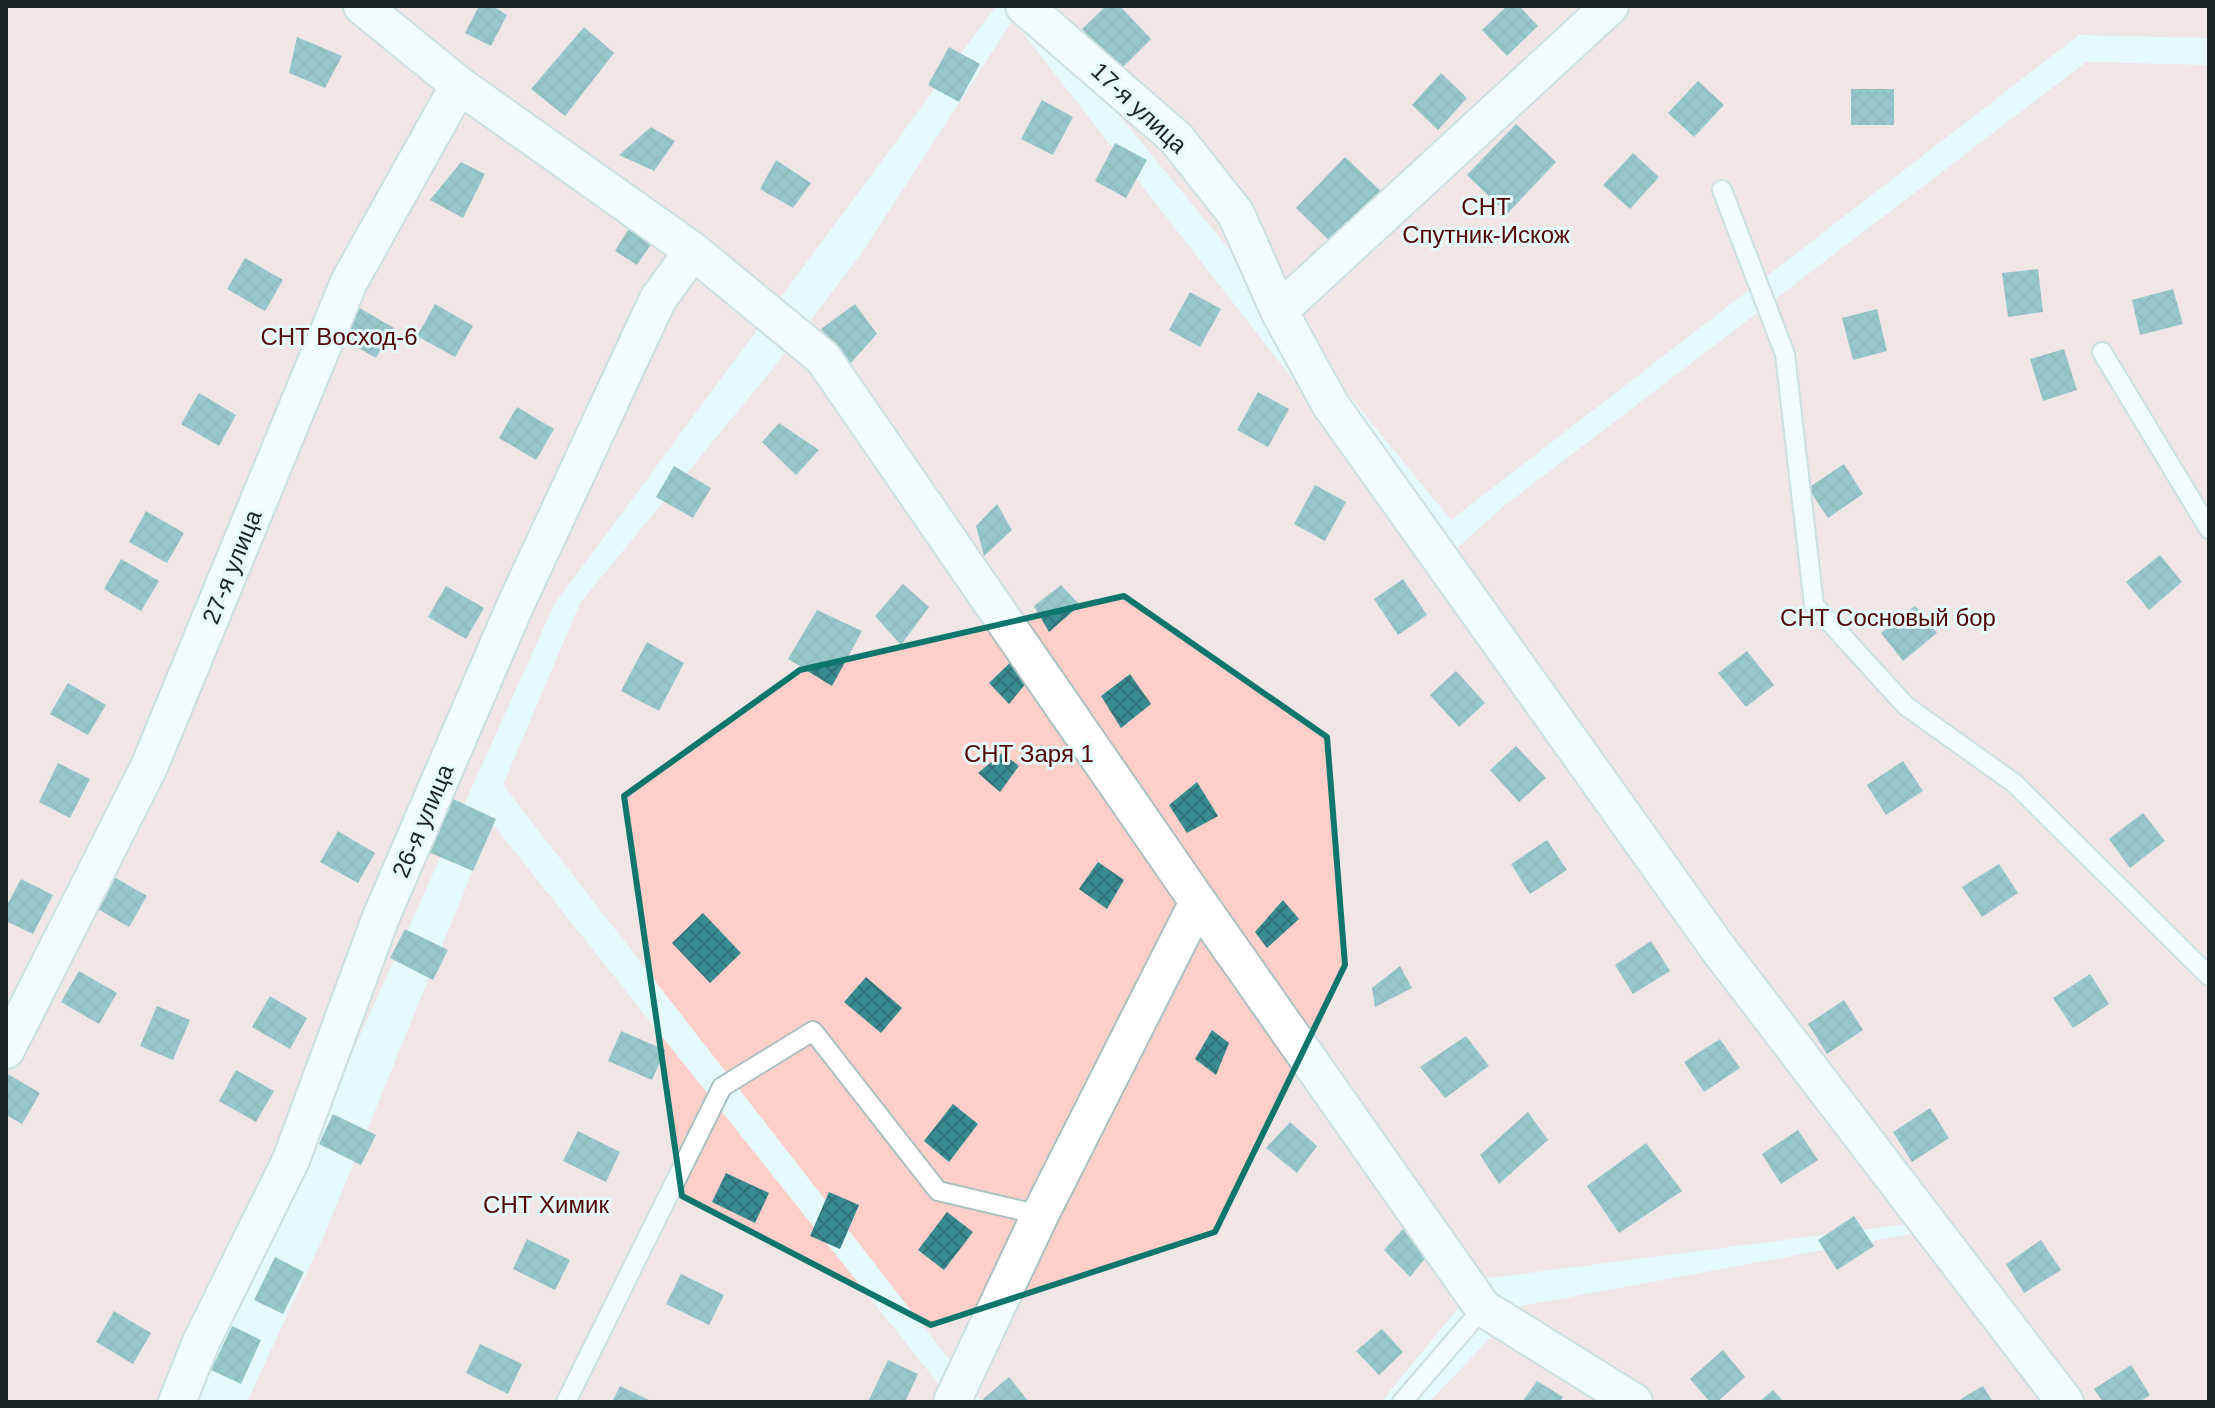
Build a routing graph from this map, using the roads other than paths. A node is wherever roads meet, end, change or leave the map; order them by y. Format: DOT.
graph roads {
  1 [pos="362,6"];
  2 [pos="1610,6"];
  3 [pos="1034,9"];
  4 [pos="459,85"];
  5 [pos="1722,190"];
  6 [pos="693,251"];
  7 [pos="1279,311"];
  8 [pos="2102,352"];
  9 [pos="2209,529"];
  10 [pos="1198,902"];
  11 [pos="2209,976"];
  12 [pos="6,1050"];
  13 [pos="1040,1215"];
  14 [pos="1483,1308"];
  15 [pos="177,1402"];
  16 [pos="566,1402"];
  17 [pos="952,1402"];
  18 [pos="1402,1402"];
  19 [pos="1634,1402"];
  20 [pos="2065,1402"];
  1 -- 4 [label="street"];
  2 -- 7 [label="street"];
  3 -- 7 [label="street, 17-я улица"];
  4 -- 6 [label="street"];
  4 -- 12 [label="street, 27-я улица"];
  5 -- 11 [label="lane"];
  6 -- 10 [label="street"];
  6 -- 15 [label="street, 26-я улица"];
  7 -- 20 [label="street, 17-я улица"];
  8 -- 9 [label="lane"];
  10 -- 13 [label="street"];
  10 -- 14 [label="street"];
  13 -- 16 [label="lane"];
  13 -- 17 [label="street"];
  14 -- 18 [label="lane"];
  14 -- 19 [label="street"];
}
